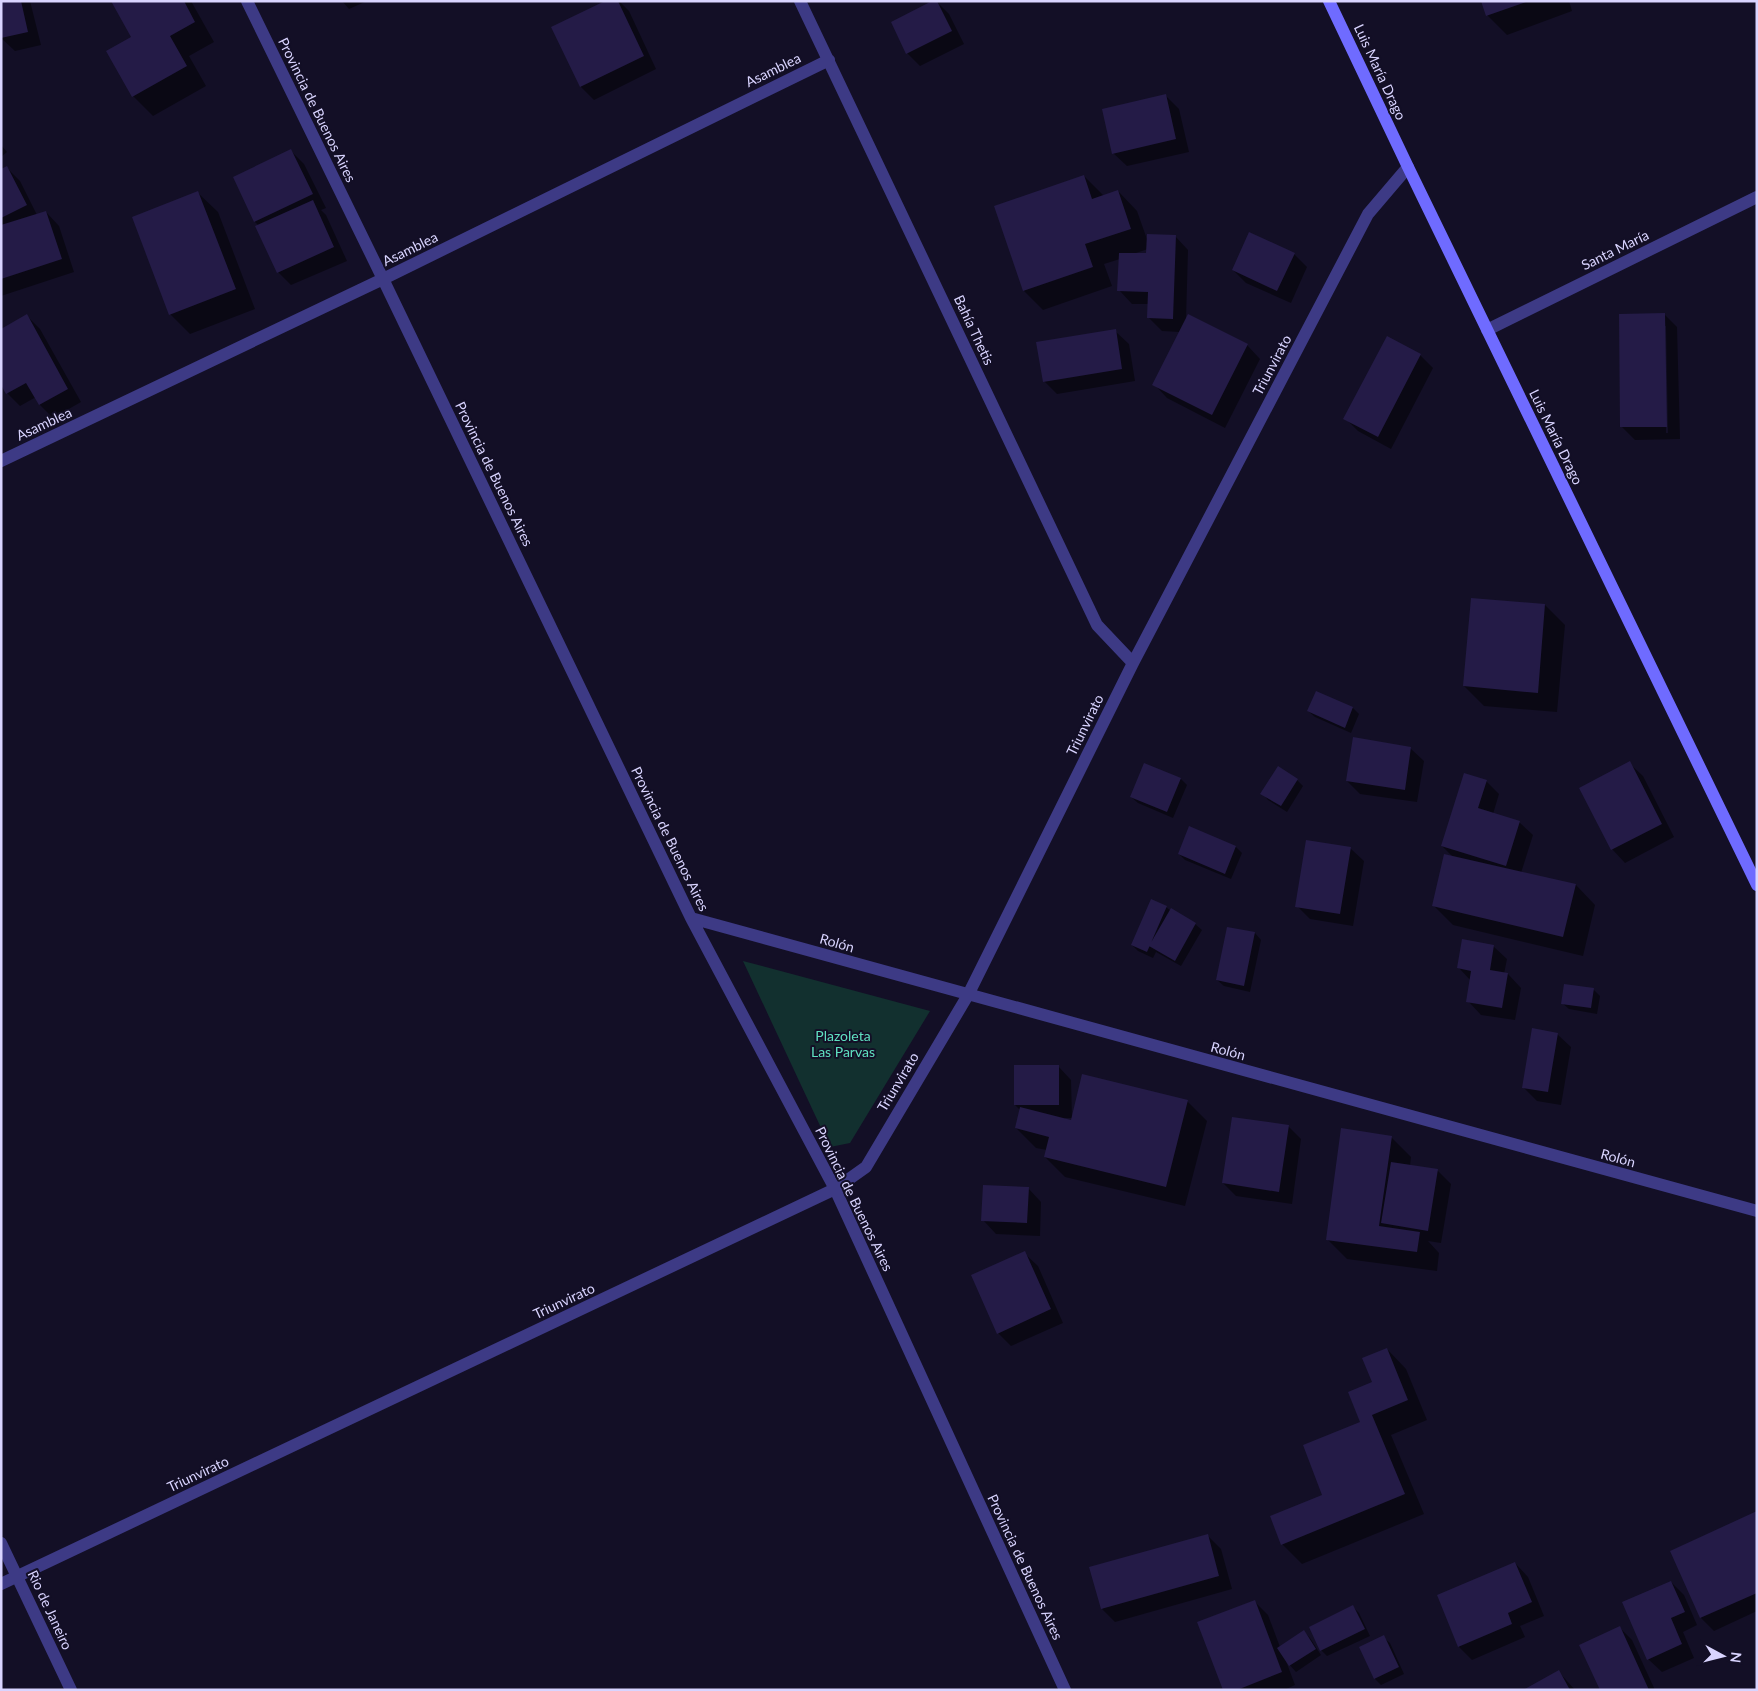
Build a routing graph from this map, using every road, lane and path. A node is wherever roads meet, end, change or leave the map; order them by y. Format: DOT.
graph roads {
  1 [pos="246,1"];
  2 [pos="800,1"];
  3 [pos="1329,1"];
  4 [pos="829,60"];
  5 [pos="1408,167"];
  6 [pos="1757,197"];
  7 [pos="383,279"];
  8 [pos="1487,330"];
  9 [pos="1,461"];
  10 [pos="1132,664"];
  11 [pos="1757,885"];
  12 [pos="691,918"];
  13 [pos="968,995"];
  14 [pos="835,1189"];
  15 [pos="1757,1211"];
  16 [pos="1,1543"];
  17 [pos="17,1576"];
  18 [pos="1,1584"];
  19 [pos="71,1690"];
  20 [pos="1065,1690"];
  1 -- 7 [label="street, Provincia de Buenos Aires"];
  2 -- 4 [label="street, Bahía Thetis"];
  3 -- 5 [label="main road, Luis María Drago"];
  4 -- 7 [label="street, Asamblea"];
  4 -- 10 [label="street, Bahía Thetis"];
  5 -- 8 [label="main road, Luis María Drago"];
  5 -- 10 [label="street, Triunvirato"];
  6 -- 8 [label="street, Santa María"];
  7 -- 9 [label="street, Asamblea"];
  7 -- 12 [label="street, Provincia de Buenos Aires"];
  8 -- 11 [label="main road, Luis María Drago"];
  10 -- 13 [label="street, Triunvirato"];
  12 -- 13 [label="street, Rolón"];
  12 -- 14 [label="street, Provincia de Buenos Aires"];
  13 -- 14 [label="street, Triunvirato"];
  13 -- 15 [label="street, Rolón"];
  14 -- 17 [label="street, Triunvirato"];
  14 -- 20 [label="street, Provincia de Buenos Aires"];
  16 -- 17 [label="street, Rio de Janeiro"];
  17 -- 18 [label="street, Triunvirato"];
  17 -- 19 [label="street, Rio de Janeiro"];
}
